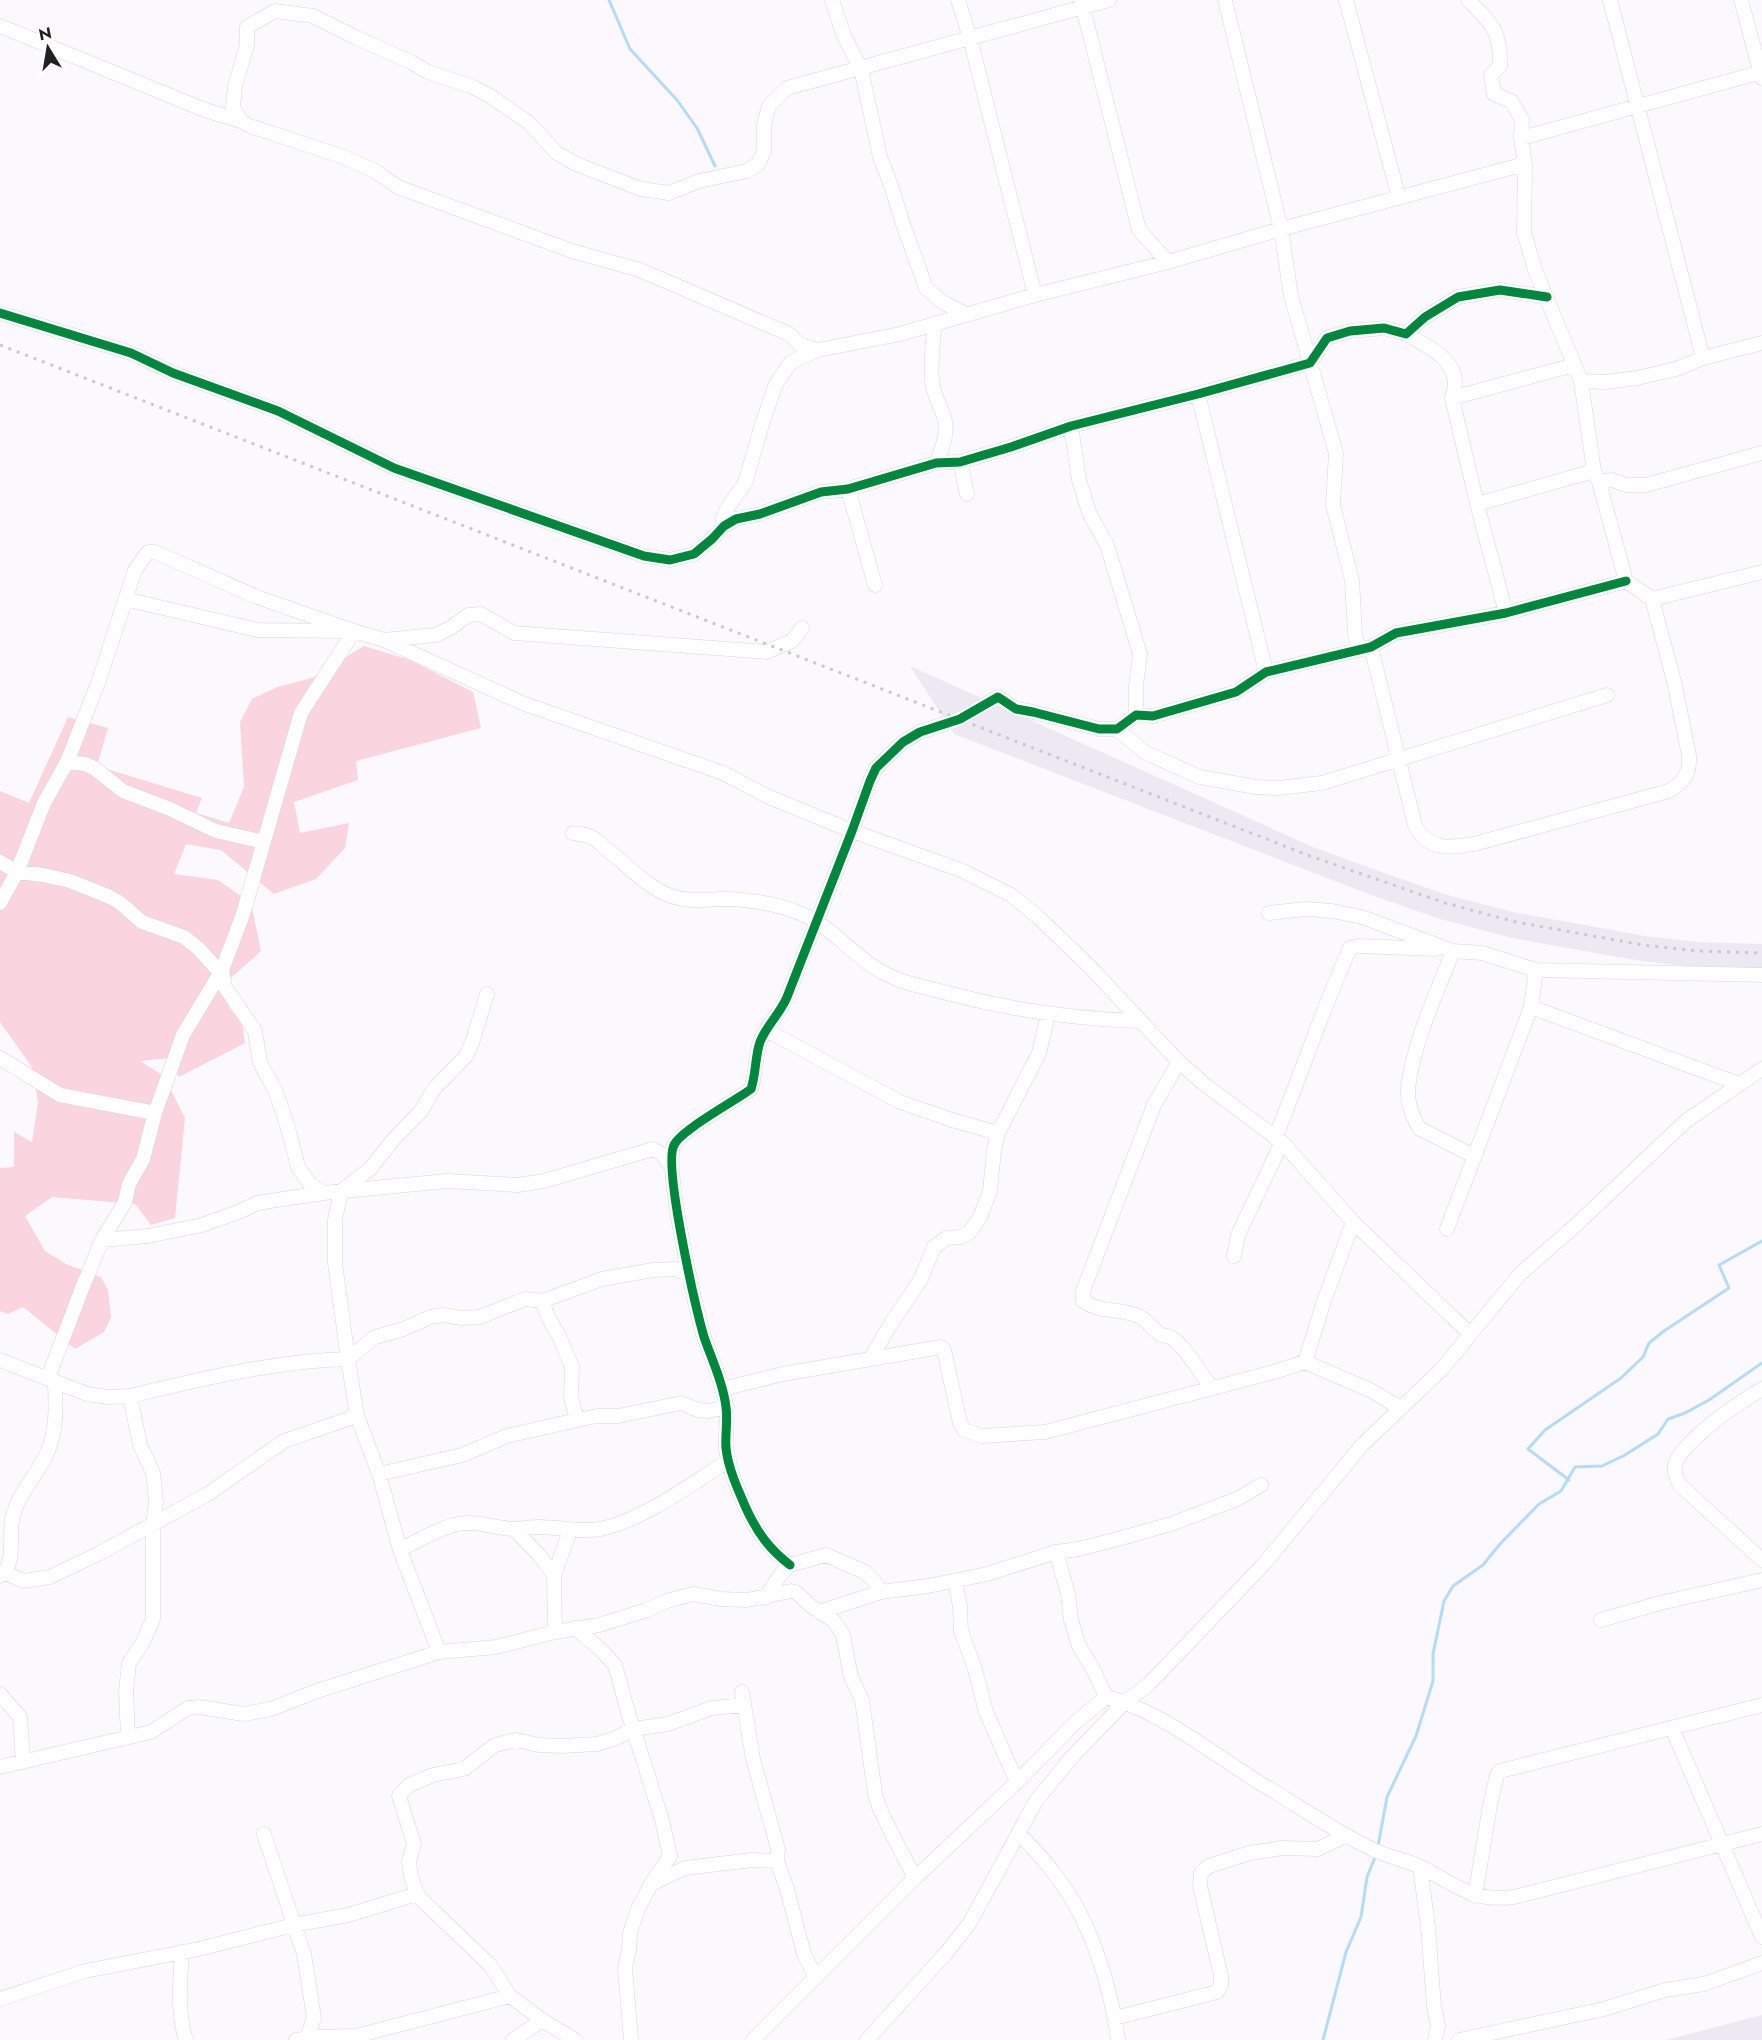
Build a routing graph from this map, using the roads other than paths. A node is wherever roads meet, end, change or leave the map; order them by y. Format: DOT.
graph roads {
  1 [pos="832,0"];
  2 [pos="958,0"];
  3 [pos="1109,0"];
  4 [pos="1225,0"];
  5 [pos="1346,0"];
  6 [pos="1468,0"];
  7 [pos="1610,0"];
  8 [pos="1741,0"];
  9 [pos="1082,4"];
  10 [pos="0,26"];
  11 [pos="970,38"];
  12 [pos="861,69"];
  13 [pos="1762,74"];
  14 [pos="1638,105"];
  15 [pos="241,121"];
  16 [pos="1521,138"];
  17 [pos="1525,164"];
  18 [pos="1399,198"];
  19 [pos="1281,229"];
  20 [pos="1168,262"];
  21 [pos="1035,295"];
  22 [pos="1547,297"];
  23 [pos="0,313"];
  24 [pos="966,314"];
  25 [pos="935,323"];
  26 [pos="1406,334"];
  27 [pos="1762,343"];
  28 [pos="818,350"];
  29 [pos="1702,358"];
  30 [pos="1310,363"];
  31 [pos="1574,365"];
  32 [pos="1581,381"];
  33 [pos="1198,394"];
  34 [pos="1452,398"];
  35 [pos="1071,426"];
  36 [pos="1762,453"];
  37 [pos="960,462"];
  38 [pos="936,463"];
  39 [pos="1596,476"];
  40 [pos="848,489"];
  41 [pos="968,494"];
  42 [pos="1477,504"];
  43 [pos="724,526"];
  44 [pos="1761,575"];
  45 [pos="1626,581"];
  46 [pos="875,585"];
  47 [pos="125,599"];
  48 [pos="1652,599"];
  49 [pos="1506,613"];
  50 [pos="802,628"];
  51 [pos="354,631"];
  52 [pos="384,640"];
  53 [pos="1365,649"];
  54 [pos="1266,672"];
  55 [pos="1607,695"];
  56 [pos="1136,715"];
  57 [pos="1117,729"];
  58 [pos="1399,759"];
  59 [pos="67,762"];
  60 [pos="852,831"];
  61 [pos="573,833"];
  62 [pos="264,842"];
  63 [pos="0,862"];
  64 [pos="17,872"];
  65 [pos="0,903"];
  66 [pos="1269,913"];
  67 [pos="817,921"];
  68 [pos="1448,950"];
  69 [pos="222,970"];
  70 [pos="1536,970"];
  71 [pos="1762,975"];
  72 [pos="487,994"];
  73 [pos="1531,1006"];
  74 [pos="1048,1015"];
  75 [pos="1140,1021"];
  76 [pos="765,1029"];
  77 [pos="0,1058"];
  78 [pos="1179,1062"];
  79 [pos="1762,1069"];
  80 [pos="1739,1084"];
  81 [pos="155,1113"];
  82 [pos="998,1133"];
  83 [pos="1279,1140"];
  84 [pos="674,1143"];
  85 [pos="653,1149"];
  86 [pos="1474,1156"];
  87 [pos="671,1167"];
  88 [pos="341,1191"];
  89 [pos="323,1193"];
  90 [pos="1353,1222"];
  91 [pos="1447,1229"];
  92 [pos="102,1240"];
  93 [pos="1234,1256"];
  94 [pos="689,1275"];
  95 [pos="543,1301"];
  96 [pos="1470,1334"];
  97 [pos="871,1358"];
  98 [pos="348,1359"];
  99 [pos="0,1360"];
  100 [pos="1305,1362"];
  101 [pos="52,1381"];
  102 [pos="1211,1387"];
  103 [pos="722,1389"];
  104 [pos="1762,1389"];
  105 [pos="130,1395"];
  106 [pos="727,1407"];
  107 [pos="1400,1408"];
  108 [pos="357,1416"];
  109 [pos="577,1420"];
  110 [pos="729,1460"];
  111 [pos="379,1474"];
  112 [pos="1261,1485"];
  113 [pos="153,1524"];
  114 [pos="514,1529"];
  115 [pos="570,1531"];
  116 [pos="400,1550"];
  117 [pos="1056,1552"];
  118 [pos="1762,1560"];
  119 [pos="790,1565"];
  120 [pos="3,1574"];
  121 [pos="554,1575"];
  122 [pos="955,1581"];
  123 [pos="1762,1581"];
  124 [pos="881,1592"];
  125 [pos="765,1598"];
  126 [pos="819,1612"];
  127 [pos="1601,1620"];
  128 [pos="575,1628"];
  129 [pos="555,1632"];
  130 [pos="439,1652"];
  131 [pos="0,1694"];
  132 [pos="1106,1697"];
  133 [pos="1125,1702"];
  134 [pos="1762,1705"];
  135 [pos="1672,1728"];
  136 [pos="633,1729"];
  137 [pos="128,1737"];
  138 [pos="23,1762"];
  139 [pos="0,1767"];
  140 [pos="1017,1782"];
  141 [pos="264,1834"];
  142 [pos="1019,1834"];
  143 [pos="1762,1834"];
  144 [pos="1347,1835"];
  145 [pos="1721,1843"];
  146 [pos="777,1861"];
  147 [pos="1420,1866"];
  148 [pos="915,1878"];
  149 [pos="651,1884"];
  150 [pos="417,1894"];
  151 [pos="1475,1896"];
  152 [pos="293,1925"];
  153 [pos="1762,1937"];
  154 [pos="182,1952"];
  155 [pos="1762,1962"];
  156 [pos="816,1978"];
  157 [pos="510,1996"];
  158 [pos="0,1999"];
  159 [pos="1115,2018"];
  160 [pos="542,2020"];
  161 [pos="301,2039"];
  162 [pos="186,2040"];
  163 [pos="513,2040"];
  164 [pos="574,2040"];
  165 [pos="631,2040"];
  166 [pos="753,2040"];
  167 [pos="867,2040"];
  168 [pos="1118,2040"];
  169 [pos="1435,2040"];
  170 [pos="1459,2040"];
  1 -- 12 [label="street"];
  2 -- 11 [label="street"];
  3 -- 9 [label="street"];
  4 -- 19 [label="street"];
  5 -- 18 [label="street"];
  6 -- 16 [label="street"];
  7 -- 14 [label="street"];
  8 -- 13 [label="street"];
  9 -- 11 [label="street"];
  9 -- 20 [label="street"];
  10 -- 15 [label="street"];
  11 -- 12 [label="street"];
  11 -- 21 [label="street"];
  12 -- 15 [label="street"];
  12 -- 24 [label="street"];
  13 -- 14 [label="street"];
  14 -- 16 [label="street"];
  14 -- 29 [label="street"];
  15 -- 28 [label="street"];
  16 -- 17 [label="street"];
  17 -- 18 [label="street"];
  17 -- 22 [label="street"];
  18 -- 19 [label="street"];
  19 -- 20 [label="street"];
  19 -- 30 [label="street"];
  20 -- 21 [label="street"];
  21 -- 24 [label="street"];
  22 -- 26 [label="street"];
  22 -- 31 [label="street"];
  23 -- 43 [label="street"];
  24 -- 25 [label="street"];
  25 -- 28 [label="street"];
  25 -- 38 [label="street"];
  26 -- 30 [label="street"];
  26 -- 34 [label="street"];
  27 -- 29 [label="street"];
  28 -- 43 [label="street"];
  29 -- 32 [label="street"];
  30 -- 33 [label="street"];
  30 -- 53 [label="street"];
  31 -- 32 [label="street"];
  31 -- 34 [label="street"];
  32 -- 39 [label="street"];
  33 -- 35 [label="street"];
  33 -- 54 [label="street"];
  34 -- 42 [label="street"];
  35 -- 37 [label="street"];
  35 -- 56 [label="street"];
  36 -- 39 [label="street"];
  37 -- 38 [label="street"];
  37 -- 41 [label="street"];
  38 -- 40 [label="street"];
  39 -- 42 [label="street"];
  39 -- 45 [label="street"];
  40 -- 43 [label="street"];
  40 -- 46 [label="street"];
  42 -- 49 [label="street"];
  44 -- 48 [label="street"];
  45 -- 48 [label="street"];
  45 -- 49 [label="street"];
  47 -- 51 [label="street"];
  47 -- 51 [label="street"];
  47 -- 59 [label="street"];
  48 -- 58 [label="street"];
  49 -- 53 [label="street"];
  50 -- 52 [label="street"];
  51 -- 52 [label="street"];
  51 -- 62 [label="street"];
  52 -- 60 [label="street"];
  53 -- 54 [label="street"];
  53 -- 58 [label="street"];
  54 -- 56 [label="street"];
  55 -- 58 [label="street"];
  56 -- 57 [label="street"];
  57 -- 58 [label="street"];
  57 -- 60 [label="street"];
  59 -- 62 [label="street"];
  59 -- 64 [label="street"];
  60 -- 67 [label="street"];
  60 -- 75 [label="street"];
  61 -- 67 [label="street"];
  62 -- 69 [label="street"];
  63 -- 64 [label="street"];
  64 -- 65 [label="street"];
  64 -- 69 [label="street"];
  66 -- 68 [label="street"];
  67 -- 74 [label="street"];
  67 -- 76 [label="street"];
  68 -- 70 [label="street"];
  68 -- 83 [label="street"];
  68 -- 86 [label="street"];
  69 -- 81 [label="street"];
  69 -- 89 [label="street"];
  70 -- 71 [label="street"];
  70 -- 73 [label="street"];
  72 -- 88 [label="street"];
  73 -- 80 [label="street"];
  73 -- 86 [label="street"];
  74 -- 75 [label="street"];
  74 -- 82 [label="street"];
  75 -- 78 [label="street"];
  76 -- 82 [label="street"];
  76 -- 84 [label="street"];
  77 -- 81 [label="street"];
  78 -- 83 [label="street"];
  78 -- 102 [label="street"];
  79 -- 80 [label="street"];
  80 -- 96 [label="street"];
  81 -- 92 [label="street"];
  82 -- 97 [label="street"];
  83 -- 90 [label="street"];
  83 -- 93 [label="street"];
  84 -- 85 [label="street"];
  84 -- 87 [label="street"];
  85 -- 87 [label="street"];
  85 -- 88 [label="street"];
  86 -- 91 [label="street"];
  87 -- 94 [label="street"];
  88 -- 89 [label="street"];
  88 -- 98 [label="street"];
  89 -- 92 [label="street"];
  90 -- 96 [label="street"];
  90 -- 100 [label="street"];
  92 -- 101 [label="street"];
  94 -- 95 [label="street"];
  94 -- 103 [label="street"];
  95 -- 98 [label="street"];
  95 -- 109 [label="street"];
  96 -- 107 [label="street"];
  97 -- 102 [label="street"];
  97 -- 103 [label="street"];
  98 -- 105 [label="street"];
  98 -- 108 [label="street"];
  99 -- 101 [label="street"];
  100 -- 102 [label="street"];
  100 -- 107 [label="street"];
  101 -- 105 [label="street"];
  101 -- 120 [label="street"];
  103 -- 106 [label="street"];
  104 -- 118 [label="street"];
  105 -- 113 [label="street"];
  106 -- 109 [label="street"];
  106 -- 110 [label="street"];
  107 -- 133 [label="street"];
  108 -- 111 [label="street"];
  108 -- 113 [label="street"];
  109 -- 111 [label="street"];
  110 -- 115 [label="street"];
  110 -- 119 [label="street"];
  111 -- 116 [label="street"];
  112 -- 117 [label="street"];
  113 -- 120 [label="street"];
  113 -- 137 [label="street"];
  114 -- 115 [label="street"];
  114 -- 116 [label="street"];
  114 -- 121 [label="street"];
  115 -- 121 [label="street"];
  116 -- 130 [label="street"];
  117 -- 122 [label="street"];
  117 -- 132 [label="street"];
  119 -- 124 [label="street"];
  119 -- 125 [label="street"];
  121 -- 129 [label="street"];
  122 -- 124 [label="street"];
  122 -- 140 [label="street"];
  123 -- 127 [label="street"];
  124 -- 126 [label="street"];
  125 -- 126 [label="street"];
  125 -- 128 [label="street"];
  126 -- 148 [label="street"];
  128 -- 129 [label="street"];
  128 -- 136 [label="street"];
  129 -- 130 [label="street"];
  130 -- 137 [label="street"];
  131 -- 138 [label="street"];
  132 -- 133 [label="street"];
  132 -- 140 [label="street"];
  133 -- 142 [label="street"];
  133 -- 144 [label="street"];
  134 -- 135 [label="street"];
  135 -- 145 [label="street"];
  135 -- 151 [label="street"];
  136 -- 146 [label="street"];
  136 -- 149 [label="street"];
  136 -- 150 [label="street"];
  137 -- 138 [label="street"];
  138 -- 139 [label="street"];
  140 -- 148 [label="street"];
  141 -- 152 [label="street"];
  142 -- 159 [label="street"];
  142 -- 167 [label="street"];
  143 -- 145 [label="street"];
  144 -- 147 [label="street"];
  144 -- 159 [label="street"];
  145 -- 151 [label="street"];
  145 -- 153 [label="street"];
  146 -- 149 [label="street"];
  146 -- 156 [label="street"];
  147 -- 151 [label="street"];
  147 -- 169 [label="street"];
  148 -- 156 [label="street"];
  149 -- 165 [label="street"];
  150 -- 152 [label="street"];
  150 -- 157 [label="street"];
  152 -- 154 [label="street"];
  152 -- 161 [label="street"];
  154 -- 158 [label="street"];
  154 -- 162 [label="street"];
  155 -- 170 [label="street"];
  156 -- 166 [label="street"];
  157 -- 160 [label="street"];
  157 -- 161 [label="street"];
  159 -- 168 [label="street"];
  160 -- 163 [label="street"];
  160 -- 164 [label="street"];
}
